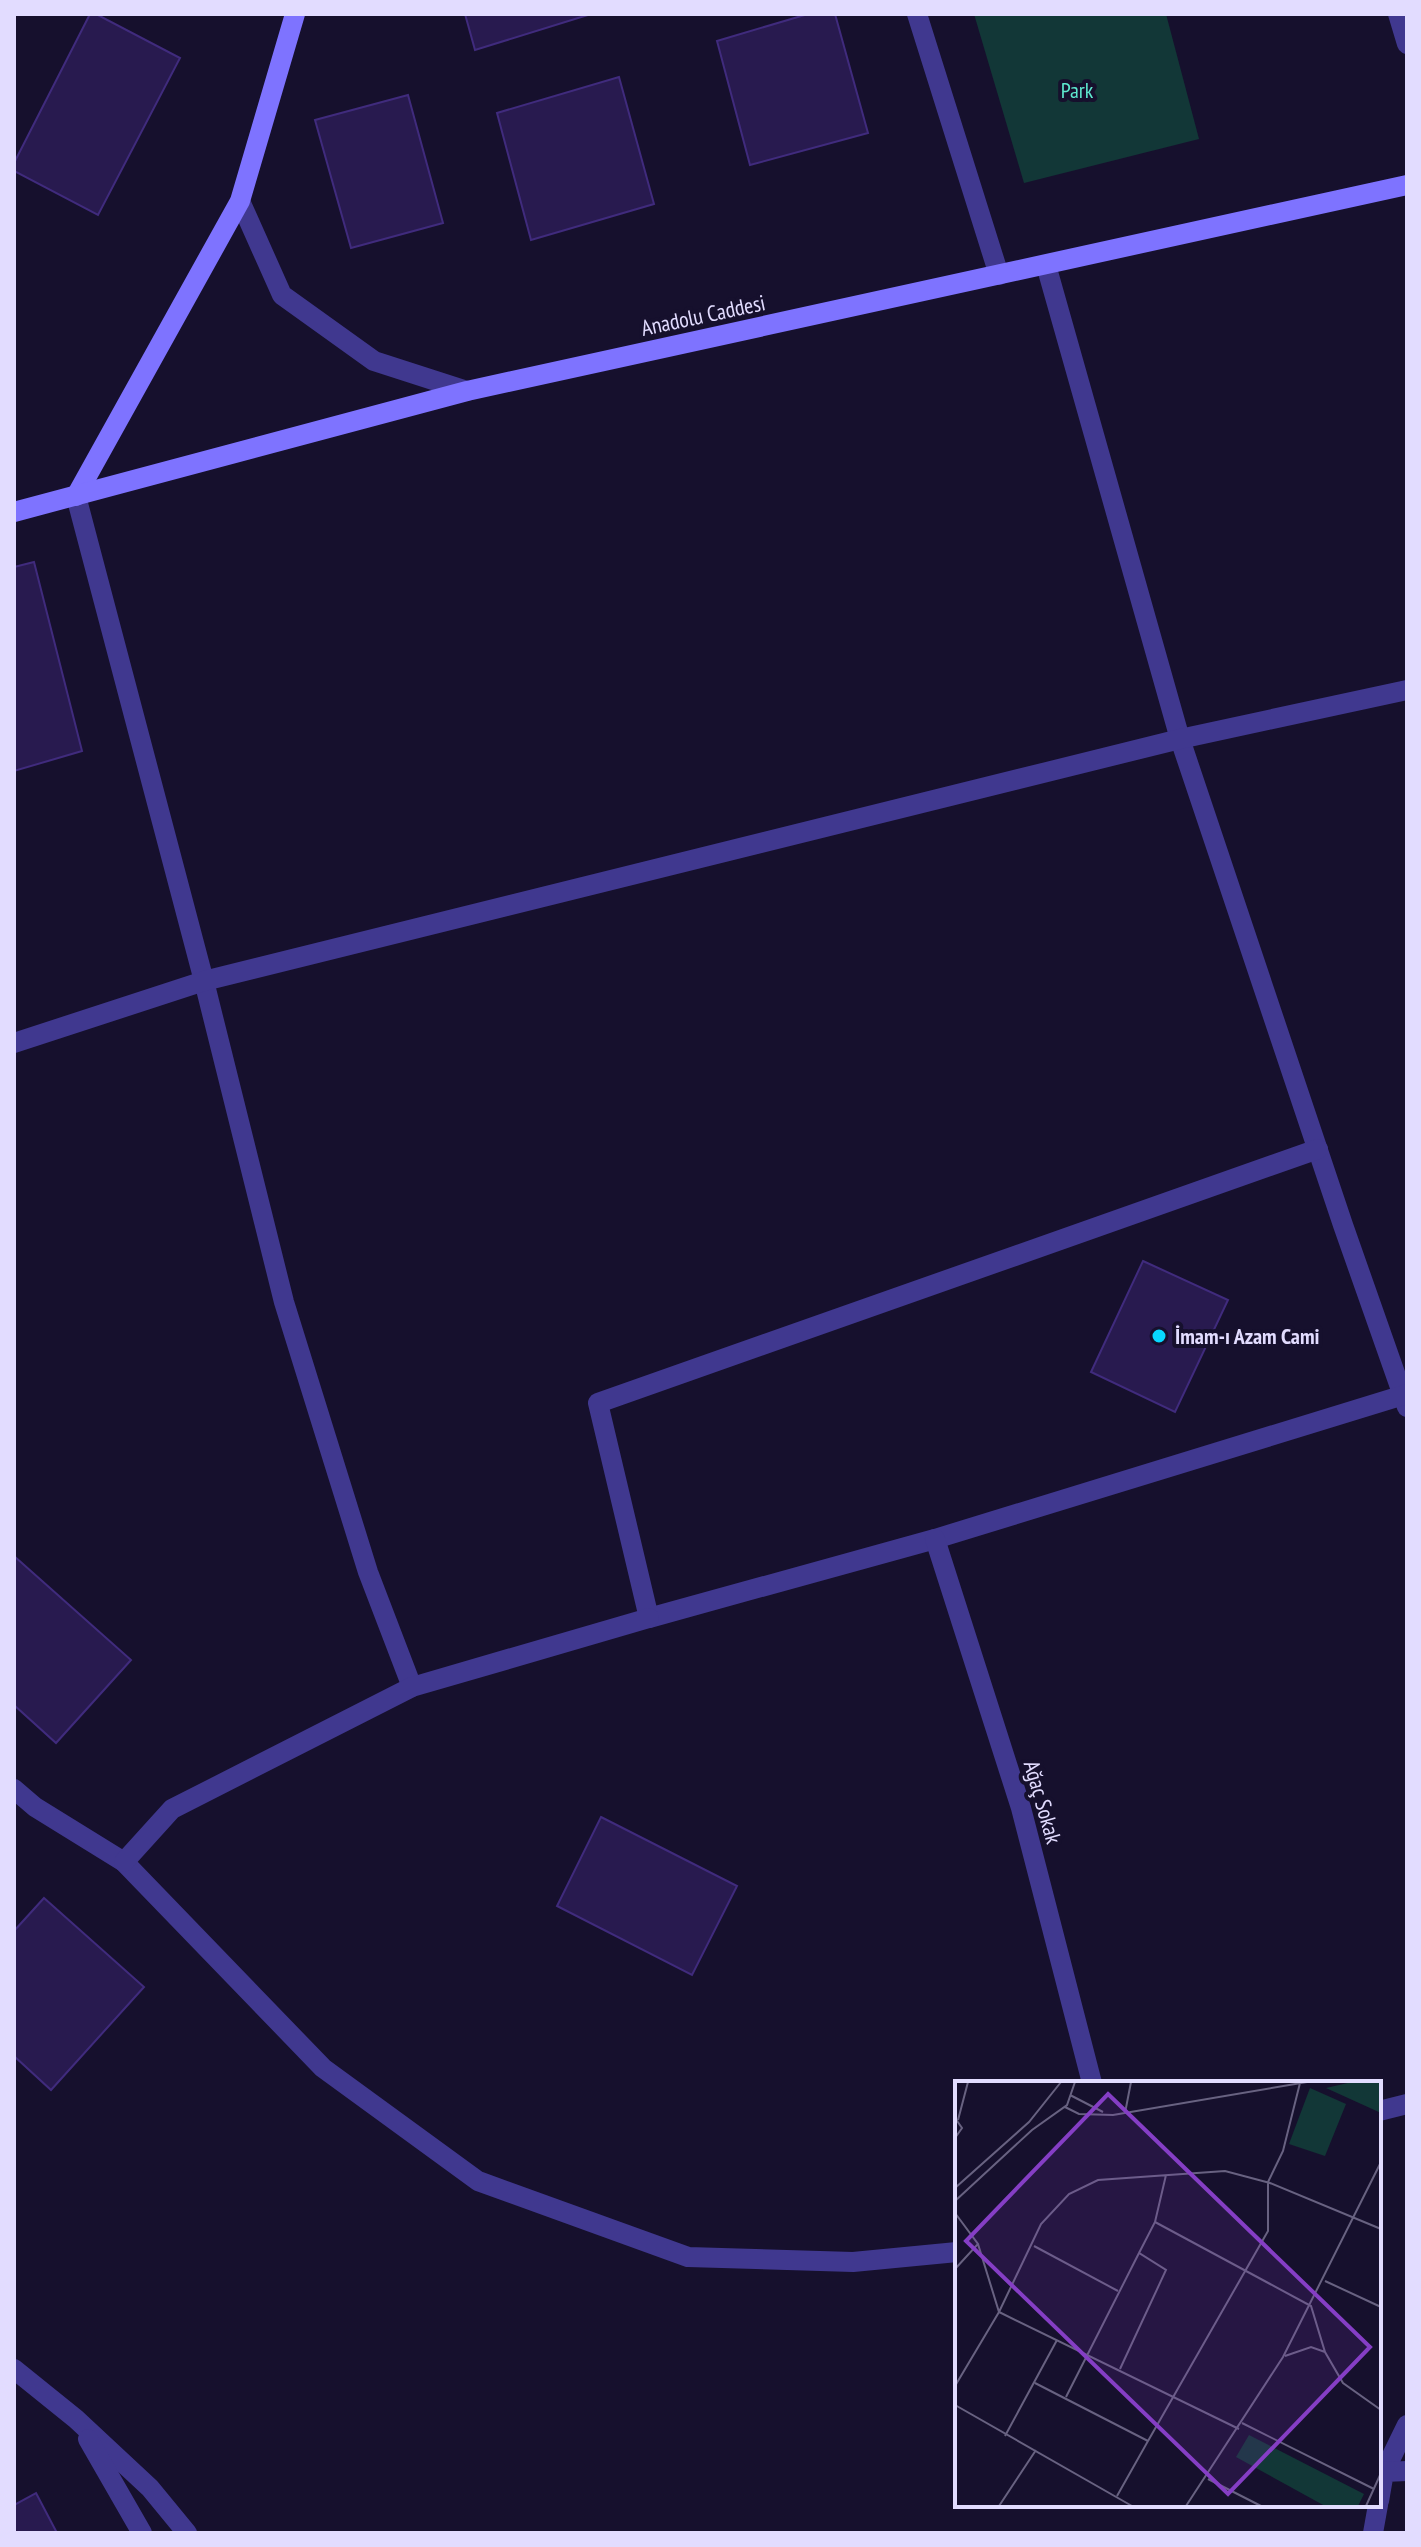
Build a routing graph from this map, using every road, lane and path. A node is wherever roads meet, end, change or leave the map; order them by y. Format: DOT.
graph roads {
  1 [pos="295,14"];
  2 [pos="917,14"];
  3 [pos="1398,14"];
  4 [pos="1407,44"];
  5 [pos="1407,185"];
  6 [pos="240,201"];
  7 [pos="1046,265"];
  8 [pos="999,275"];
  9 [pos="467,391"];
  10 [pos="76,496"];
  11 [pos="14,512"];
  12 [pos="1407,690"];
  13 [pos="1180,739"];
  14 [pos="204,981"];
  15 [pos="14,1043"];
  16 [pos="1318,1149"];
  17 [pos="1406,1399"];
  18 [pos="935,1539"];
  19 [pos="649,1618"];
  20 [pos="412,1687"];
  21 [pos="14,1789"];
  22 [pos="124,1862"];
  23 [pos="1091,2081"];
  24 [pos="1407,2104"];
  25 [pos="1381,2110"];
  26 [pos="955,2252"];
  27 [pos="14,2369"];
  28 [pos="76,2419"];
  29 [pos="1407,2425"];
  30 [pos="1407,2471"];
  31 [pos="1384,2472"];
  32 [pos="1381,2491"];
  33 [pos="1378,2507"];
  34 [pos="142,2533"];
  35 [pos="187,2533"];
  36 [pos="1373,2533"];
  1 -- 6 [label="street"];
  2 -- 8 [label="street"];
  3 -- 4 [label="street"];
  5 -- 7 [label="street, Anadolu Caddesi"];
  6 -- 9 [label="street"];
  6 -- 10 [label="street"];
  7 -- 8 [label="street, Anadolu Caddesi"];
  7 -- 13 [label="street"];
  8 -- 9 [label="street, Anadolu Caddesi"];
  9 -- 10 [label="street, Anadolu Caddesi"];
  10 -- 11 [label="street, Anadolu Caddesi"];
  10 -- 14 [label="street"];
  12 -- 13 [label="street"];
  13 -- 14 [label="street"];
  13 -- 16 [label="street"];
  14 -- 15 [label="street"];
  14 -- 20 [label="street"];
  16 -- 17 [label="street"];
  16 -- 19 [label="street"];
  17 -- 18 [label="street"];
  18 -- 19 [label="street"];
  18 -- 23 [label="street, Ağaç Sokak"];
  19 -- 20 [label="street"];
  20 -- 22 [label="street"];
  21 -- 22 [label="street"];
  22 -- 26 [label="street"];
  24 -- 25 [label="street"];
  27 -- 28 [label="street"];
  28 -- 34 [label="street"];
  28 -- 35 [label="street"];
  29 -- 31 [label="street"];
  30 -- 31 [label="street"];
  31 -- 32 [label="street"];
  33 -- 36 [label="street"];
}
